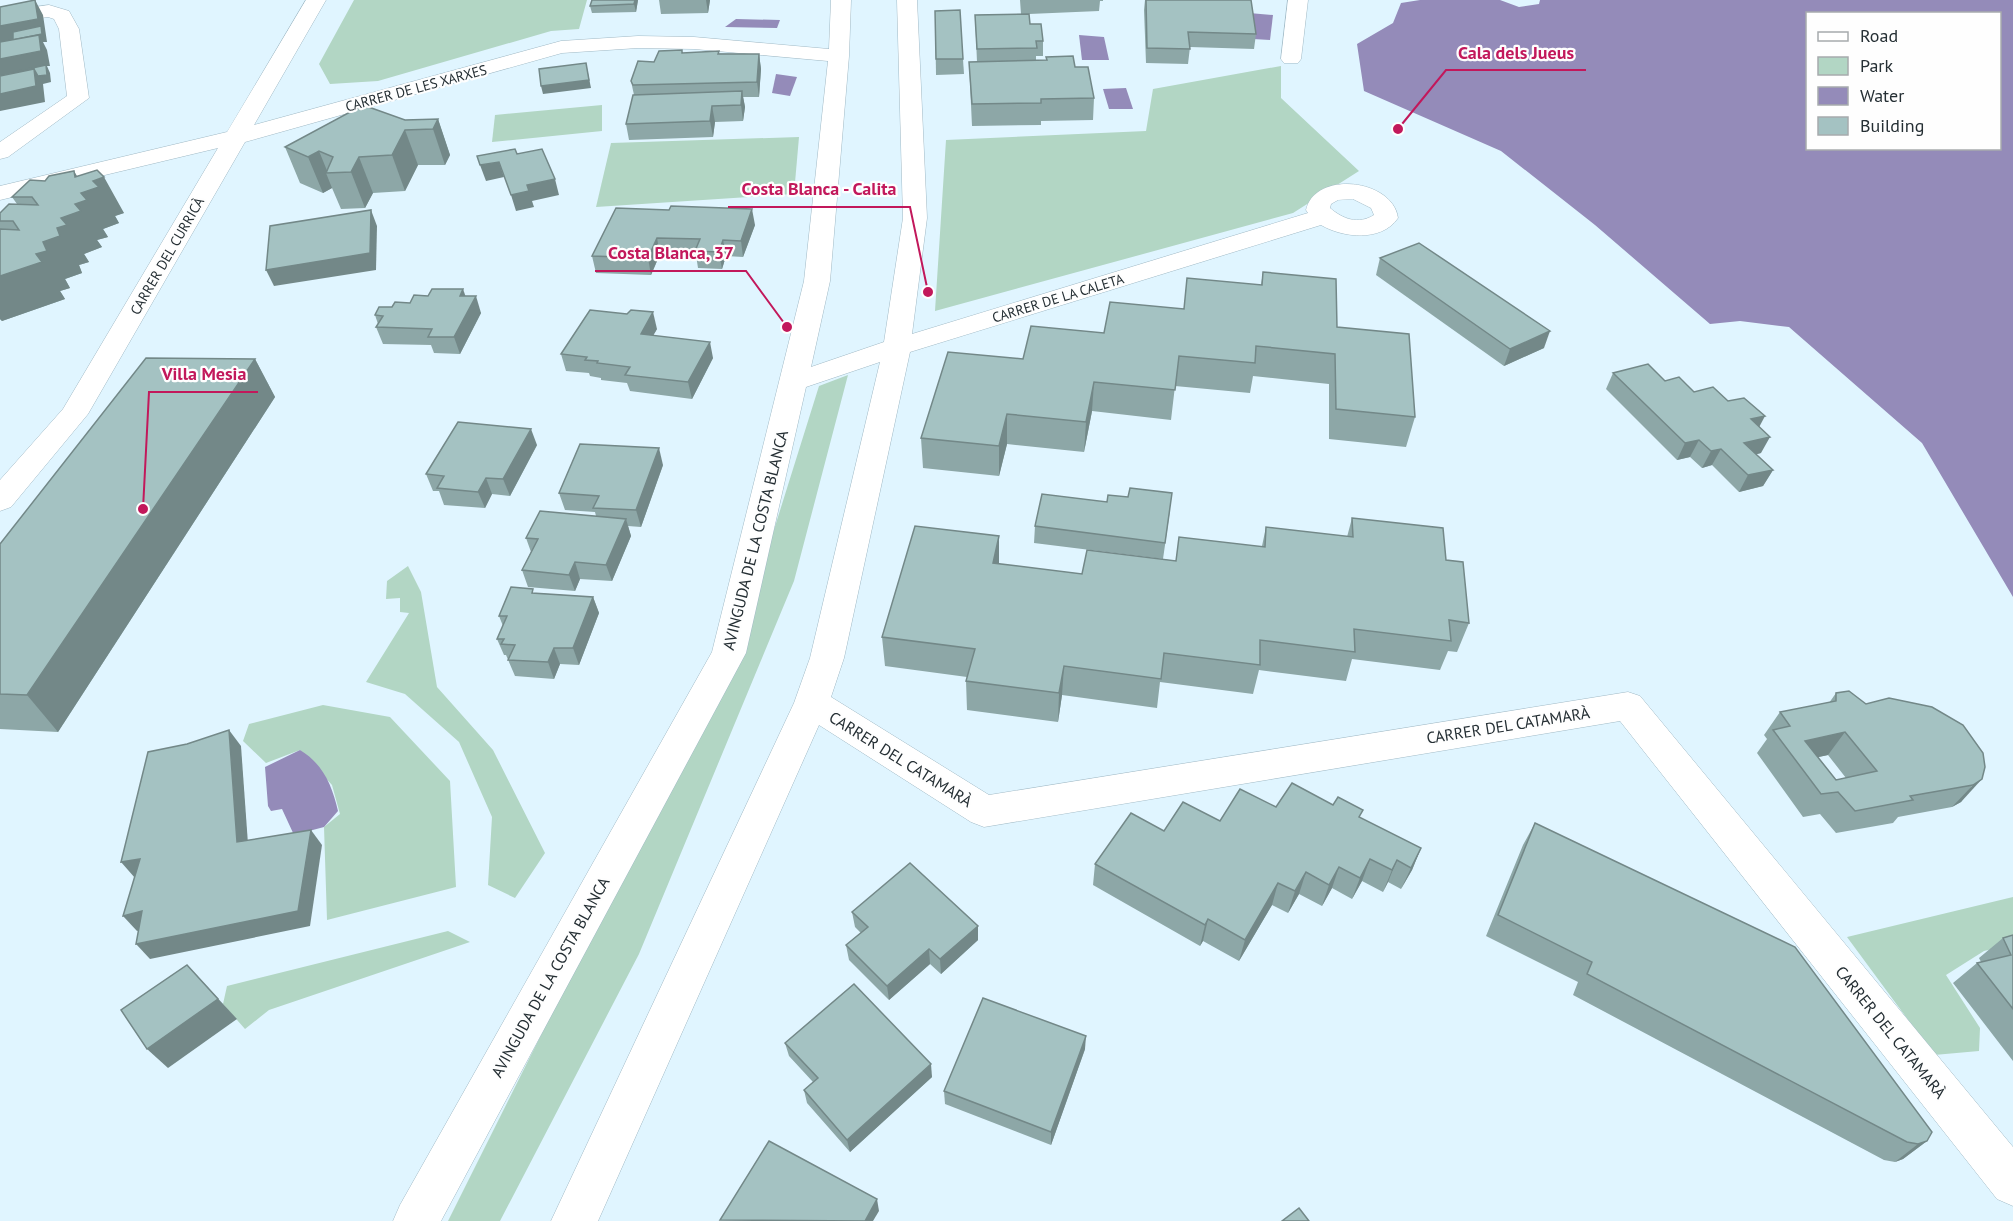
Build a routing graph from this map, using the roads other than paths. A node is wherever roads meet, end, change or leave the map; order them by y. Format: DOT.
graph roads {
  1 [pos="316,0"];
  2 [pos="841,0"];
  3 [pos="907,0"];
  4 [pos="1298,0"];
  5 [pos="0,18"];
  6 [pos="839,56"];
  7 [pos="1291,59"];
  8 [pos="236,137"];
  9 [pos="0,152"];
  10 [pos="0,194"];
  11 [pos="1324,216"];
  12 [pos="897,347"];
  13 [pos="793,382"];
  14 [pos="0,500"];
  15 [pos="812,703"];
  16 [pos="2013,1183"];
  17 [pos="416,1221"];
  18 [pos="574,1221"];
  1 -- 8 [label="street, CARRER DEL CURRICÀ"];
  2 -- 6 [label="street, AVINGUDA DE LA COSTA BLANCA"];
  3 -- 12 [label="street"];
  4 -- 7 [label="street"];
  5 -- 9 [label="street"];
  6 -- 8 [label="street, CARRER DE LES XARXES"];
  6 -- 13 [label="street, AVINGUDA DE LA COSTA BLANCA"];
  8 -- 10 [label="street, CARRER DE LES XARXES"];
  8 -- 14 [label="street, CARRER DEL CURRICÀ"];
  11 -- 12 [label="street, CARRER DE LA CALETA"];
  12 -- 13 [label="street, CARRER DE LA CALETA"];
  12 -- 15 [label="street"];
  13 -- 17 [label="street, AVINGUDA DE LA COSTA BLANCA"];
  15 -- 16 [label="street, CARRER DEL CATAMARÀ"];
  15 -- 18 [label="street"];
}
